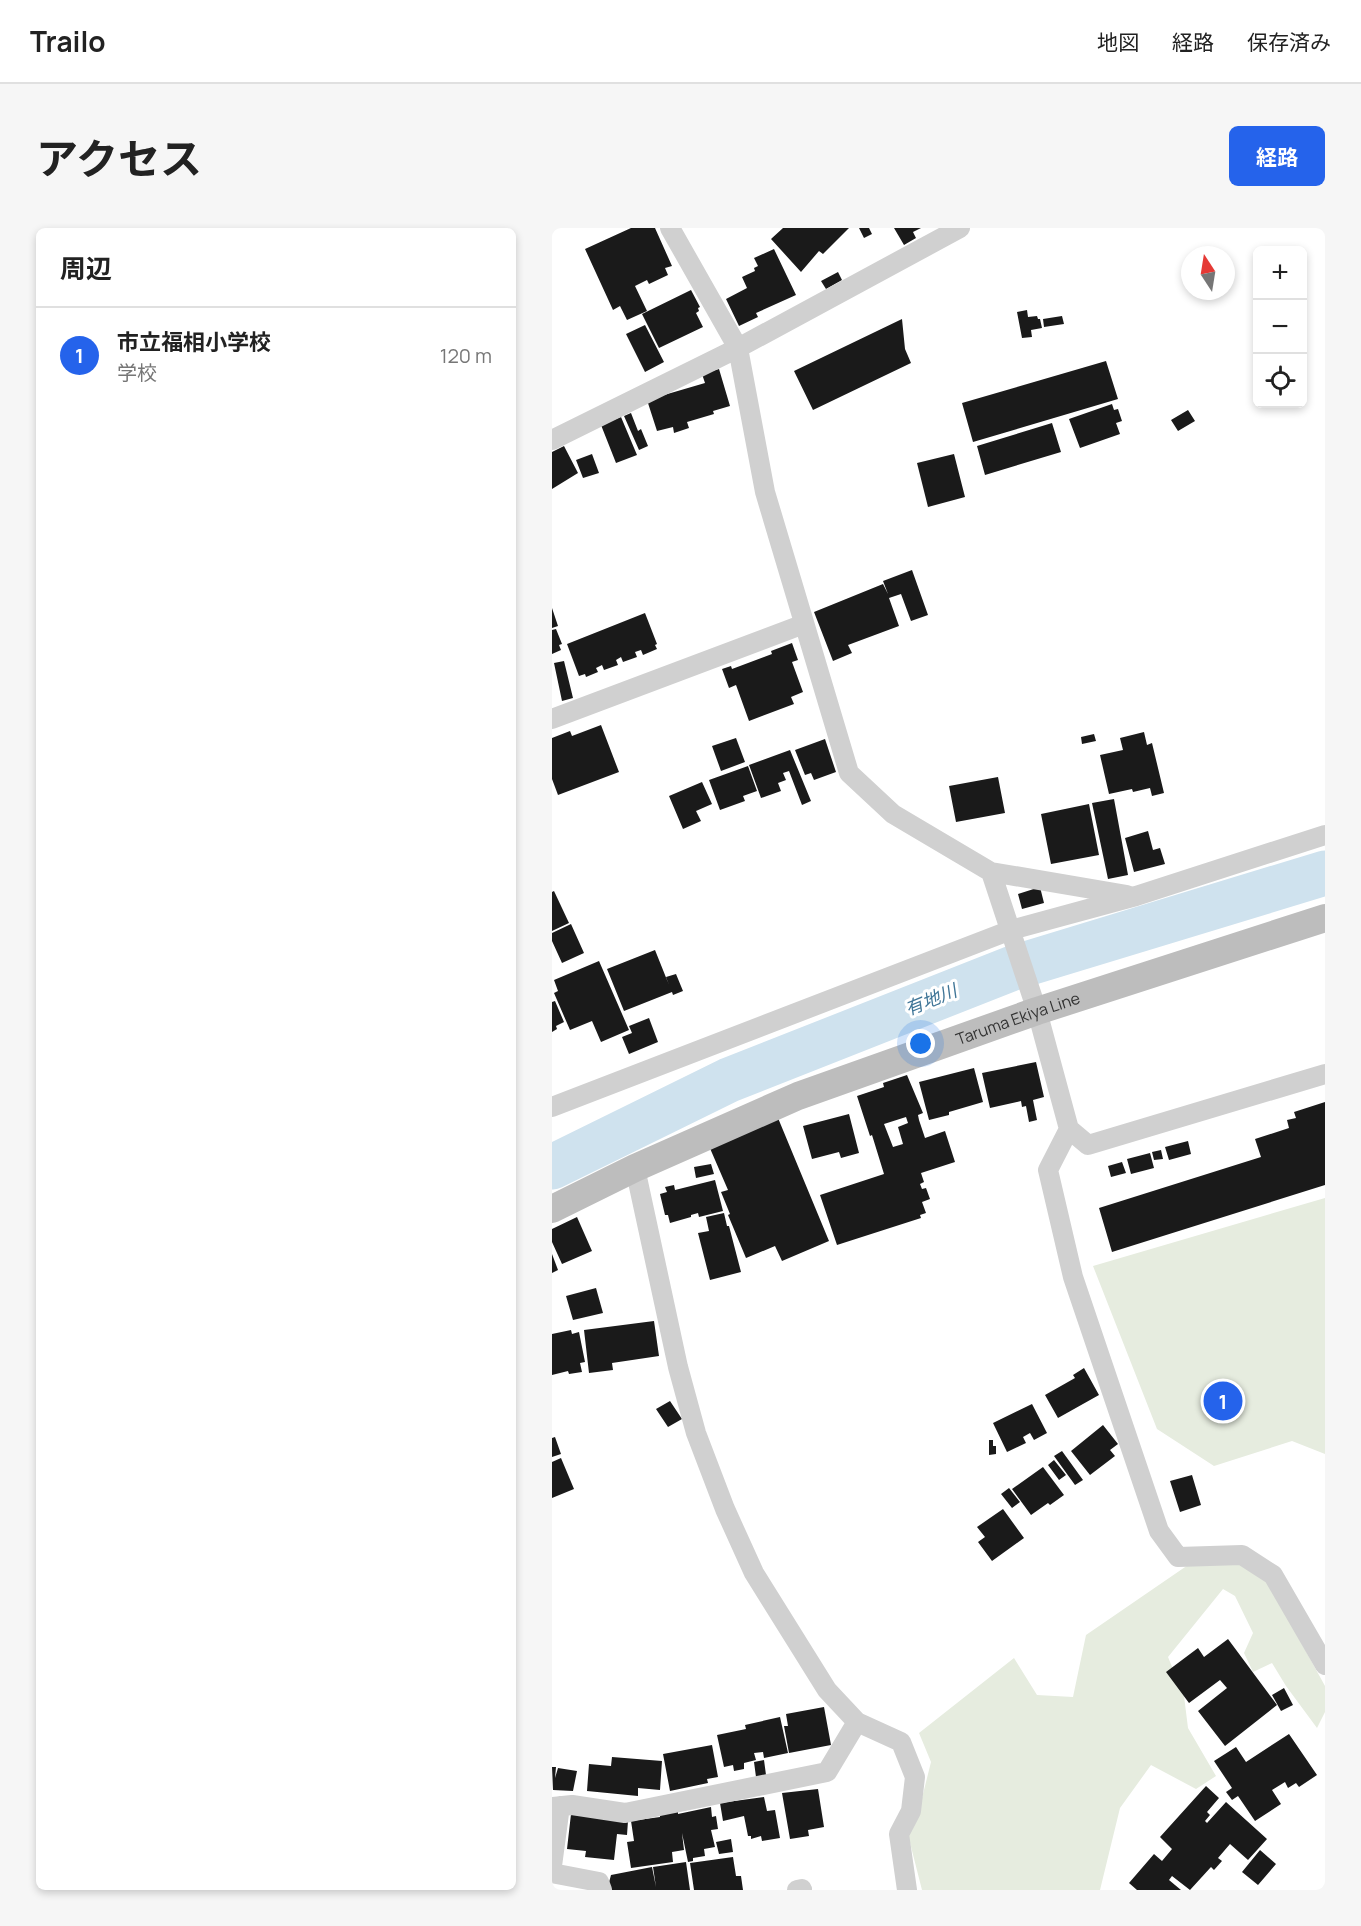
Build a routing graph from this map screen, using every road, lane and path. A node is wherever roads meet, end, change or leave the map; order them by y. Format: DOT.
graph roads {
  1 [pos="960,228"];
  2 [pos="674,230"];
  3 [pos="738,348"];
  4 [pos="552,440"];
  5 [pos="804,624"];
  6 [pos="552,719"];
  7 [pos="1325,835"];
  8 [pos="991,872"];
  9 [pos="1136,896"];
  10 [pos="1325,918"];
  11 [pos="1011,930"];
  12 [pos="1037,1011"];
  13 [pos="1325,1074"];
  14 [pos="552,1107"];
  15 [pos="1069,1129"];
  16 [pos="635,1168"];
  17 [pos="552,1209"];
  18 [pos="1325,1665"];
  19 [pos="857,1722"];
  20 [pos="556,1807"];
  21 [pos="552,1866"];
  22 [pos="552,1873"];
  23 [pos="602,1890"];
  24 [pos="908,1890"];
  1 -- 3 [label="street"];
  2 -- 3 [label="street"];
  3 -- 4 [label="street"];
  3 -- 5 [label="street"];
  5 -- 6 [label="street"];
  5 -- 8 [label="street"];
  7 -- 9 [label="street"];
  8 -- 9 [label="street"];
  8 -- 11 [label="street"];
  9 -- 11 [label="street"];
  10 -- 12 [label="main road, Taruma Ekiya Line"];
  11 -- 12 [label="street"];
  11 -- 14 [label="street"];
  12 -- 15 [label="street"];
  12 -- 16 [label="main road, Taruma Ekiya Line"];
  13 -- 15 [label="street"];
  15 -- 18 [label="street"];
  16 -- 17 [label="main road, Taruma Ekiya Line"];
  16 -- 19 [label="street"];
  19 -- 20 [label="street"];
  19 -- 24 [label="street"];
  20 -- 21 [label="street"];
  22 -- 23 [label="street"];
}
